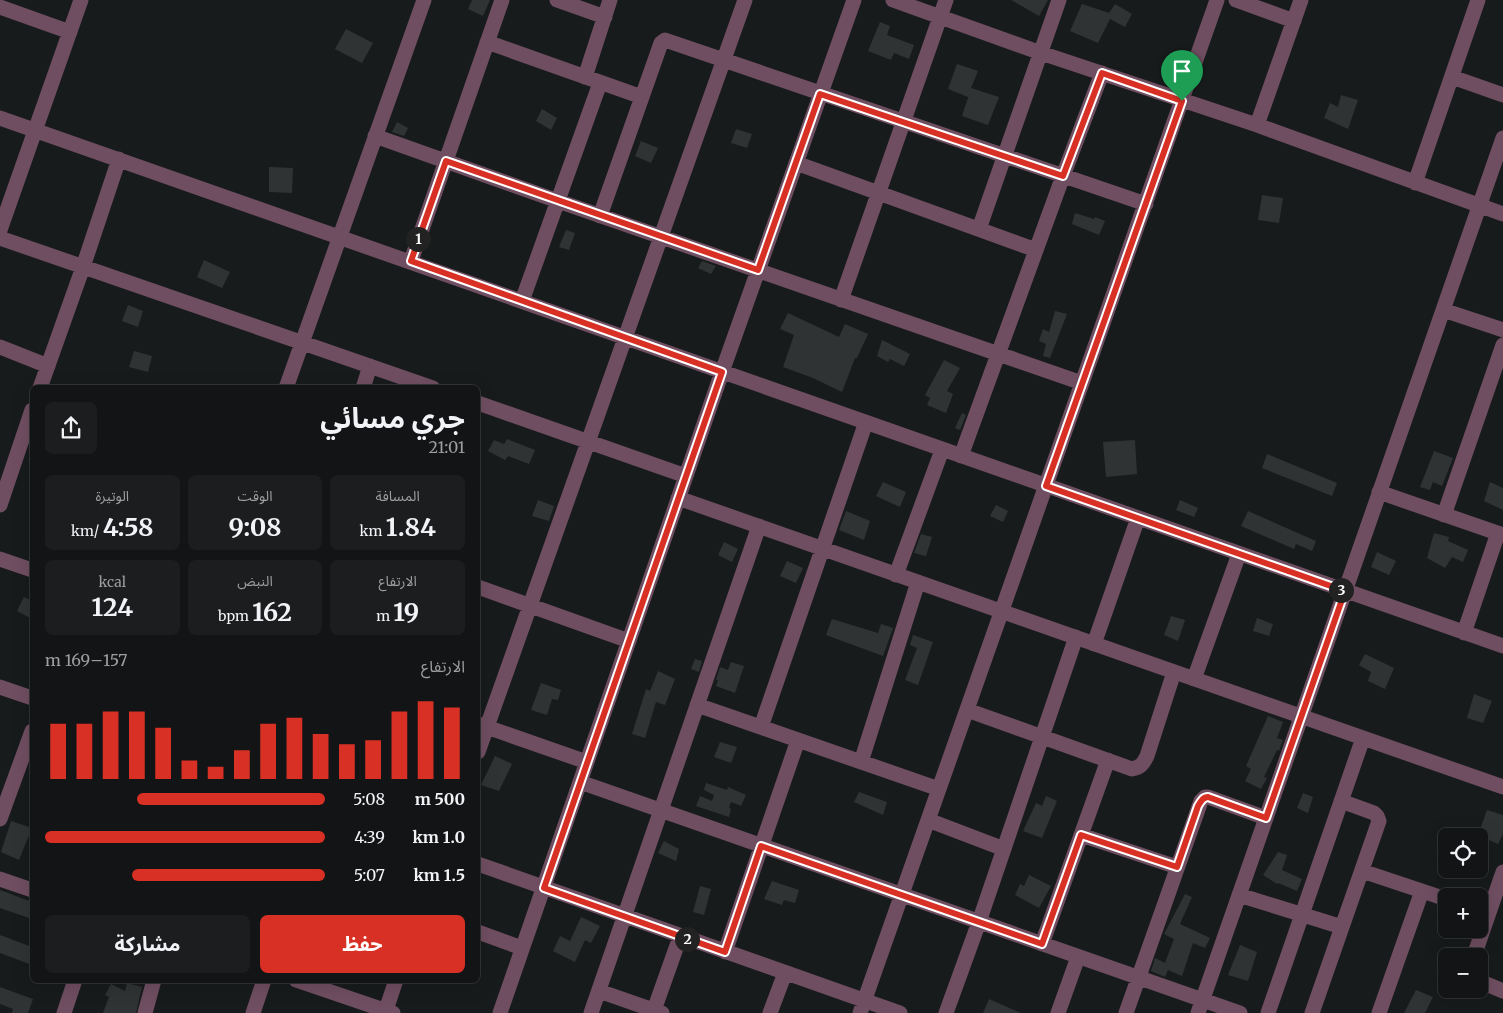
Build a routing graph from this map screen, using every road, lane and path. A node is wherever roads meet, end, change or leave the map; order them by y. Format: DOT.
graph roads {
  1 [pos="82,0"];
  2 [pos="424,0"];
  3 [pos="502,0"];
  4 [pos="557,0"];
  5 [pos="610,0"];
  6 [pos="745,0"];
  7 [pos="854,0"];
  8 [pos="893,0"];
  9 [pos="946,0"];
  10 [pos="1059,0"];
  11 [pos="1217,0"];
  12 [pos="1236,0"];
  13 [pos="1301,0"];
  14 [pos="1478,0"];
  15 [pos="0,7"];
  16 [pos="940,16"];
  17 [pos="604,17"];
  18 [pos="1294,21"];
  19 [pos="70,32"];
  20 [pos="488,42"];
  21 [pos="1041,53"];
  22 [pos="724,59"];
  23 [pos="1102,73"];
  24 [pos="585,77"];
  25 [pos="1452,78"];
  26 [pos="600,82"];
  27 [pos="820,94"];
  28 [pos="1503,95"];
  29 [pos="642,97"];
  30 [pos="1182,101"];
  31 [pos="0,118"];
  32 [pos="903,122"];
  33 [pos="1257,125"];
  34 [pos="36,130"];
  35 [pos="376,136"];
  36 [pos="1503,138"];
  37 [pos="1004,157"];
  38 [pos="119,159"];
  39 [pos="446,161"];
  40 [pos="796,162"];
  41 [pos="1063,176"];
  42 [pos="1416,183"];
  43 [pos="879,192"];
  44 [pos="558,201"];
  45 [pos="1146,204"];
  46 [pos="1479,206"];
  47 [pos="1503,214"];
  48 [pos="600,216"];
  49 [pos="978,229"];
  50 [pos="0,230"];
  51 [pos="339,237"];
  52 [pos="661,237"];
  53 [pos="0,238"];
  54 [pos="1036,250"];
  55 [pos="411,261"];
  56 [pos="83,267"];
  57 [pos="758,270"];
  58 [pos="841,300"];
  59 [pos="522,301"];
  60 [pos="1443,310"];
  61 [pos="1503,330"];
  62 [pos="625,338"];
  63 [pos="302,341"];
  64 [pos="1503,345"];
  65 [pos="0,347"];
  66 [pos="998,354"];
  67 [pos="48,366"];
  68 [pos="370,366"];
  69 [pos="722,372"];
  70 [pos="1082,383"];
  71 [pos="41,385"];
  72 [pos="287,385"];
  73 [pos="364,385"];
  74 [pos="424,385"];
  75 [pos="480,404"];
  76 [pos="866,422"];
  77 [pos="30,424"];
  78 [pos="28,437"];
  79 [pos="588,442"];
  80 [pos="942,450"];
  81 [pos="961,456"];
  82 [pos="686,476"];
  83 [pos="1046,486"];
  84 [pos="1379,492"];
  85 [pos="678,498"];
  86 [pos="0,505"];
  87 [pos="1444,514"];
  88 [pos="1138,518"];
  89 [pos="759,526"];
  90 [pos="1501,534"];
  91 [pos="822,548"];
  92 [pos="1239,554"];
  93 [pos="0,559"];
  94 [pos="30,569"];
  95 [pos="896,575"];
  96 [pos="918,582"];
  97 [pos="480,588"];
  98 [pos="1345,591"];
  99 [pos="529,606"];
  100 [pos="1002,611"];
  101 [pos="1464,633"];
  102 [pos="1076,637"];
  103 [pos="629,641"];
  104 [pos="1094,644"];
  105 [pos="1503,646"];
  106 [pos="1174,672"];
  107 [pos="1194,679"];
  108 [pos="0,687"];
  109 [pos="30,697"];
  110 [pos="697,705"];
  111 [pos="967,710"];
  112 [pos="1301,716"];
  113 [pos="482,726"];
  114 [pos="761,727"];
  115 [pos="1041,737"];
  116 [pos="1363,738"];
  117 [pos="480,739"];
  118 [pos="798,740"];
  119 [pos="30,744"];
  120 [pos="1108,760"];
  121 [pos="587,762"];
  122 [pos="861,762"];
  123 [pos="26,769"];
  124 [pos="580,782"];
  125 [pos="1503,787"];
  126 [pos="939,789"];
  127 [pos="1341,801"];
  128 [pos="661,811"];
  129 [pos="1266,818"];
  130 [pos="0,819"];
  131 [pos="928,820"];
  132 [pos="1081,835"];
  133 [pos="761,846"];
  134 [pos="1004,849"];
  135 [pos="480,865"];
  136 [pos="1177,867"];
  137 [pos="1362,871"];
  138 [pos="1503,872"];
  139 [pos="0,879"];
  140 [pos="544,888"];
  141 [pos="30,889"];
  142 [pos="1422,891"];
  143 [pos="901,895"];
  144 [pos="1239,895"];
  145 [pos="1438,896"];
  146 [pos="1488,904"];
  147 [pos="1302,915"];
  148 [pos="625,917"];
  149 [pos="979,922"];
  150 [pos="1342,928"];
  151 [pos="480,933"];
  152 [pos="680,937"];
  153 [pos="1042,944"];
  154 [pos="522,948"];
  155 [pos="725,952"];
  156 [pos="1078,956"];
  157 [pos="785,973"];
  158 [pos="1138,978"];
  159 [pos="74,983"];
  160 [pos="153,983"];
  161 [pos="263,983"];
  162 [pos="305,983"];
  163 [pos="395,983"];
  164 [pos="1488,985"];
  165 [pos="599,991"];
  166 [pos="1503,991"];
  167 [pos="1200,1006"];
  168 [pos="863,1007"];
  169 [pos="388,1012"];
  170 [pos="656,1012"];
  171 [pos="64,1013"];
  172 [pos="145,1013"];
  173 [pos="253,1013"];
  174 [pos="500,1013"];
  175 [pos="591,1013"];
  176 [pos="770,1013"];
  177 [pos="900,1013"];
  178 [pos="946,1013"];
  179 [pos="1058,1013"];
  180 [pos="1126,1013"];
  181 [pos="1240,1013"];
  182 [pos="1268,1013"];
  183 [pos="1312,1013"];
  184 [pos="1380,1013"];
  1 -- 19 [label="street"];
  2 -- 35 [label="street"];
  3 -- 20 [label="street"];
  4 -- 17 [label="street"];
  5 -- 17 [label="street"];
  6 -- 22 [label="street"];
  7 -- 27 [label="street"];
  8 -- 16 [label="street"];
  9 -- 16 [label="street"];
  10 -- 21 [label="street"];
  11 -- 30 [label="street"];
  12 -- 18 [label="street"];
  13 -- 18 [label="street"];
  14 -- 25 [label="street"];
  15 -- 19 [label="street"];
  16 -- 21 [label="street"];
  16 -- 32 [label="street"];
  17 -- 24 [label="street"];
  18 -- 33 [label="street"];
  19 -- 34 [label="street"];
  20 -- 24 [label="street"];
  20 -- 39 [label="street"];
  21 -- 23 [label="street"];
  21 -- 37 [label="street"];
  22 -- 27 [label="street"];
  22 -- 29 [label="street"];
  22 -- 52 [label="street"];
  23 -- 30 [label="street"];
  23 -- 41 [label="street"];
  24 -- 26 [label="street"];
  25 -- 28 [label="street"];
  25 -- 42 [label="street"];
  26 -- 29 [label="street"];
  26 -- 44 [label="street"];
  27 -- 32 [label="street"];
  27 -- 40 [label="street"];
  29 -- 48 [label="street"];
  30 -- 33 [label="street"];
  30 -- 45 [label="street"];
  31 -- 34 [label="street"];
  32 -- 37 [label="street"];
  32 -- 43 [label="street"];
  33 -- 42 [label="street"];
  34 -- 38 [label="street"];
  34 -- 50 [label="street"];
  35 -- 39 [label="street"];
  35 -- 51 [label="street"];
  36 -- 46 [label="street"];
  37 -- 41 [label="street"];
  37 -- 49 [label="street"];
  38 -- 51 [label="street"];
  38 -- 56 [label="street"];
  39 -- 44 [label="street"];
  39 -- 55 [label="street"];
  40 -- 43 [label="street"];
  40 -- 57 [label="street"];
  41 -- 45 [label="street"];
  41 -- 54 [label="street"];
  42 -- 46 [label="street"];
  43 -- 49 [label="street"];
  43 -- 58 [label="street"];
  44 -- 48 [label="street"];
  44 -- 59 [label="street"];
  45 -- 70 [label="street"];
  46 -- 47 [label="street"];
  46 -- 60 [label="street"];
  48 -- 52 [label="street"];
  49 -- 54 [label="street"];
  51 -- 55 [label="street"];
  51 -- 63 [label="street"];
  52 -- 57 [label="street"];
  52 -- 62 [label="street"];
  53 -- 56 [label="street"];
  54 -- 66 [label="street"];
  55 -- 59 [label="street"];
  56 -- 63 [label="street"];
  56 -- 67 [label="street"];
  57 -- 58 [label="street"];
  57 -- 69 [label="street"];
  58 -- 66 [label="street"];
  59 -- 62 [label="street"];
  60 -- 61 [label="street"];
  60 -- 84 [label="street"];
  62 -- 69 [label="street"];
  62 -- 79 [label="street"];
  63 -- 68 [label="street"];
  63 -- 72 [label="street"];
  64 -- 87 [label="street"];
  65 -- 67 [label="street"];
  66 -- 70 [label="street"];
  66 -- 81 [label="street"];
  67 -- 71 [label="street"];
  68 -- 73 [label="street"];
  68 -- 74 [label="street"];
  69 -- 76 [label="street"];
  69 -- 82 [label="street"];
  70 -- 83 [label="street"];
  75 -- 79 [label="street"];
  76 -- 80 [label="street"];
  76 -- 91 [label="street"];
  77 -- 78 [label="street"];
  78 -- 86 [label="street"];
  79 -- 82 [label="street"];
  79 -- 99 [label="street"];
  80 -- 81 [label="street"];
  80 -- 95 [label="street"];
  81 -- 83 [label="street"];
  82 -- 85 [label="street"];
  83 -- 88 [label="street"];
  83 -- 100 [label="street"];
  84 -- 87 [label="street"];
  84 -- 98 [label="street"];
  85 -- 89 [label="street"];
  85 -- 103 [label="street"];
  87 -- 90 [label="street"];
  88 -- 92 [label="street"];
  88 -- 104 [label="street"];
  89 -- 91 [label="street"];
  89 -- 110 [label="street"];
  90 -- 101 [label="street"];
  91 -- 95 [label="street"];
  91 -- 114 [label="street"];
  92 -- 98 [label="street"];
  92 -- 107 [label="street"];
  93 -- 94 [label="street"];
  95 -- 96 [label="street"];
  96 -- 100 [label="street"];
  96 -- 122 [label="street"];
  97 -- 99 [label="street"];
  98 -- 101 [label="street"];
  98 -- 112 [label="street"];
  99 -- 103 [label="street"];
  99 -- 113 [label="street"];
  100 -- 102 [label="street"];
  100 -- 111 [label="street"];
  101 -- 105 [label="street"];
  102 -- 104 [label="street"];
  102 -- 115 [label="street"];
  103 -- 121 [label="street"];
  104 -- 106 [label="street"];
  106 -- 107 [label="street"];
  106 -- 120 [label="street"];
  107 -- 112 [label="street"];
  108 -- 109 [label="street"];
  110 -- 114 [label="street"];
  110 -- 128 [label="street"];
  111 -- 115 [label="street"];
  111 -- 126 [label="street"];
  112 -- 116 [label="street"];
  112 -- 129 [label="street"];
  113 -- 117 [label="street"];
  113 -- 121 [label="street"];
  114 -- 118 [label="street"];
  115 -- 120 [label="street"];
  115 -- 134 [label="street"];
  116 -- 125 [label="street"];
  116 -- 127 [label="street"];
  118 -- 122 [label="street"];
  118 -- 133 [label="street"];
  119 -- 123 [label="street"];
  120 -- 132 [label="street"];
  121 -- 124 [label="street"];
  122 -- 126 [label="street"];
  123 -- 130 [label="street"];
  124 -- 128 [label="street"];
  124 -- 140 [label="street"];
  126 -- 131 [label="street"];
  127 -- 137 [label="street"];
  127 -- 147 [label="street"];
  128 -- 133 [label="street"];
  128 -- 148 [label="street"];
  129 -- 136 [label="street"];
  129 -- 144 [label="street"];
  131 -- 134 [label="street"];
  131 -- 143 [label="street"];
  132 -- 136 [label="street"];
  132 -- 153 [label="street"];
  133 -- 143 [label="street"];
  133 -- 155 [label="street"];
  134 -- 149 [label="street"];
  135 -- 140 [label="street"];
  136 -- 158 [label="street"];
  137 -- 142 [label="street"];
  137 -- 150 [label="street"];
  138 -- 146 [label="street"];
  139 -- 141 [label="street"];
  140 -- 148 [label="street"];
  140 -- 154 [label="street"];
  142 -- 145 [label="street"];
  142 -- 184 [label="street"];
  143 -- 149 [label="street"];
  143 -- 168 [label="street"];
  144 -- 147 [label="street"];
  144 -- 167 [label="street"];
  147 -- 150 [label="street"];
  147 -- 182 [label="street"];
  148 -- 152 [label="street"];
  148 -- 165 [label="street"];
  149 -- 153 [label="street"];
  149 -- 178 [label="street"];
  150 -- 183 [label="street"];
  151 -- 154 [label="street"];
  152 -- 155 [label="street"];
  152 -- 170 [label="street"];
  153 -- 156 [label="street"];
  154 -- 174 [label="street"];
  155 -- 157 [label="street"];
  156 -- 158 [label="street"];
  156 -- 179 [label="street"];
  157 -- 168 [label="street"];
  157 -- 176 [label="street"];
  158 -- 167 [label="street"];
  158 -- 180 [label="street"];
  159 -- 171 [label="street"];
  160 -- 172 [label="street"];
  161 -- 173 [label="street"];
  162 -- 169 [label="street"];
  163 -- 169 [label="street"];
  164 -- 166 [label="street"];
  165 -- 170 [label="street"];
  165 -- 175 [label="street"];
  167 -- 181 [label="street"];
  168 -- 177 [label="street"];
}
